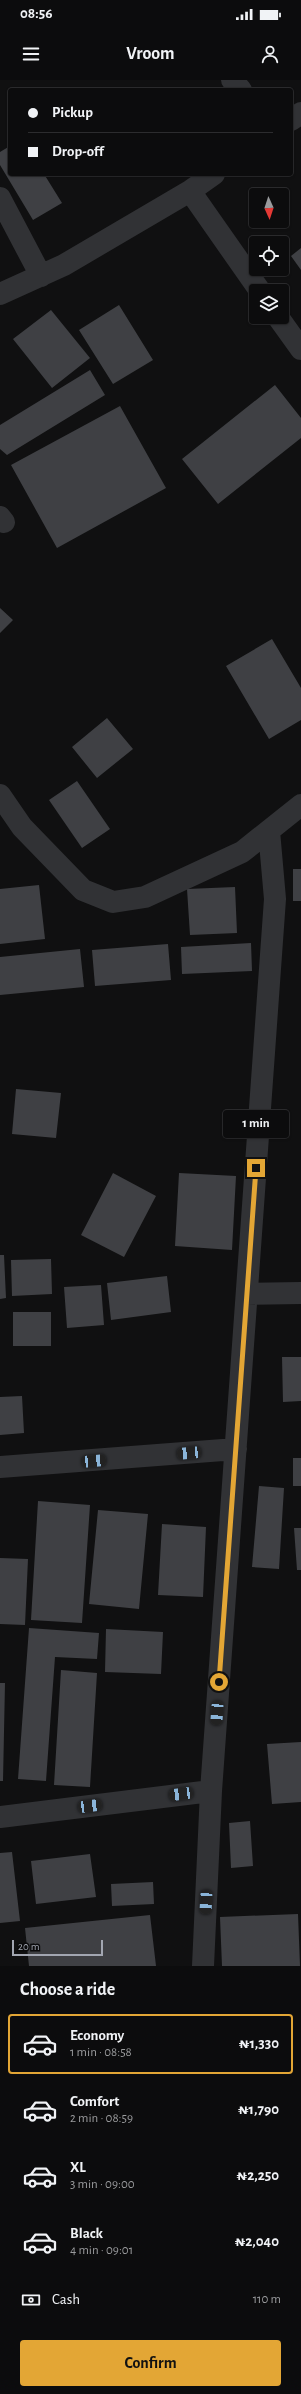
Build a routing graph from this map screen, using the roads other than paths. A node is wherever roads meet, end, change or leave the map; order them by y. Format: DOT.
graph roads {
  1 [pos="232,80"];
  2 [pos="239,88"];
  3 [pos="211,176"];
  4 [pos="190,191"];
  5 [pos="0,198"];
  6 [pos="41,276"];
  7 [pos="255,284"];
  8 [pos="0,294"];
  9 [pos="283,324"];
  10 [pos="301,349"];
  11 [pos="0,795"];
  12 [pos="301,805"];
  13 [pos="268,831"];
  14 [pos="301,1293"];
  15 [pos="247,1294"];
  16 [pos="236,1449"];
  17 [pos="0,1467"];
  18 [pos="211,1791"];
  19 [pos="0,1817"];
  20 [pos="203,1966"];
  1 -- 2 [label="street"];
  3 -- 4 [label="street"];
  4 -- 6 [label="street"];
  4 -- 7 [label="street"];
  5 -- 6 [label="street"];
  6 -- 8 [label="street"];
  9 -- 10 [label="street"];
  11 -- 13 [label="street"];
  12 -- 13 [label="street"];
  13 -- 15 [label="street"];
  14 -- 15 [label="street"];
  15 -- 16 [label="street"];
  16 -- 17 [label="street"];
  16 -- 18 [label="street"];
  18 -- 19 [label="street"];
  18 -- 20 [label="street"];
}
